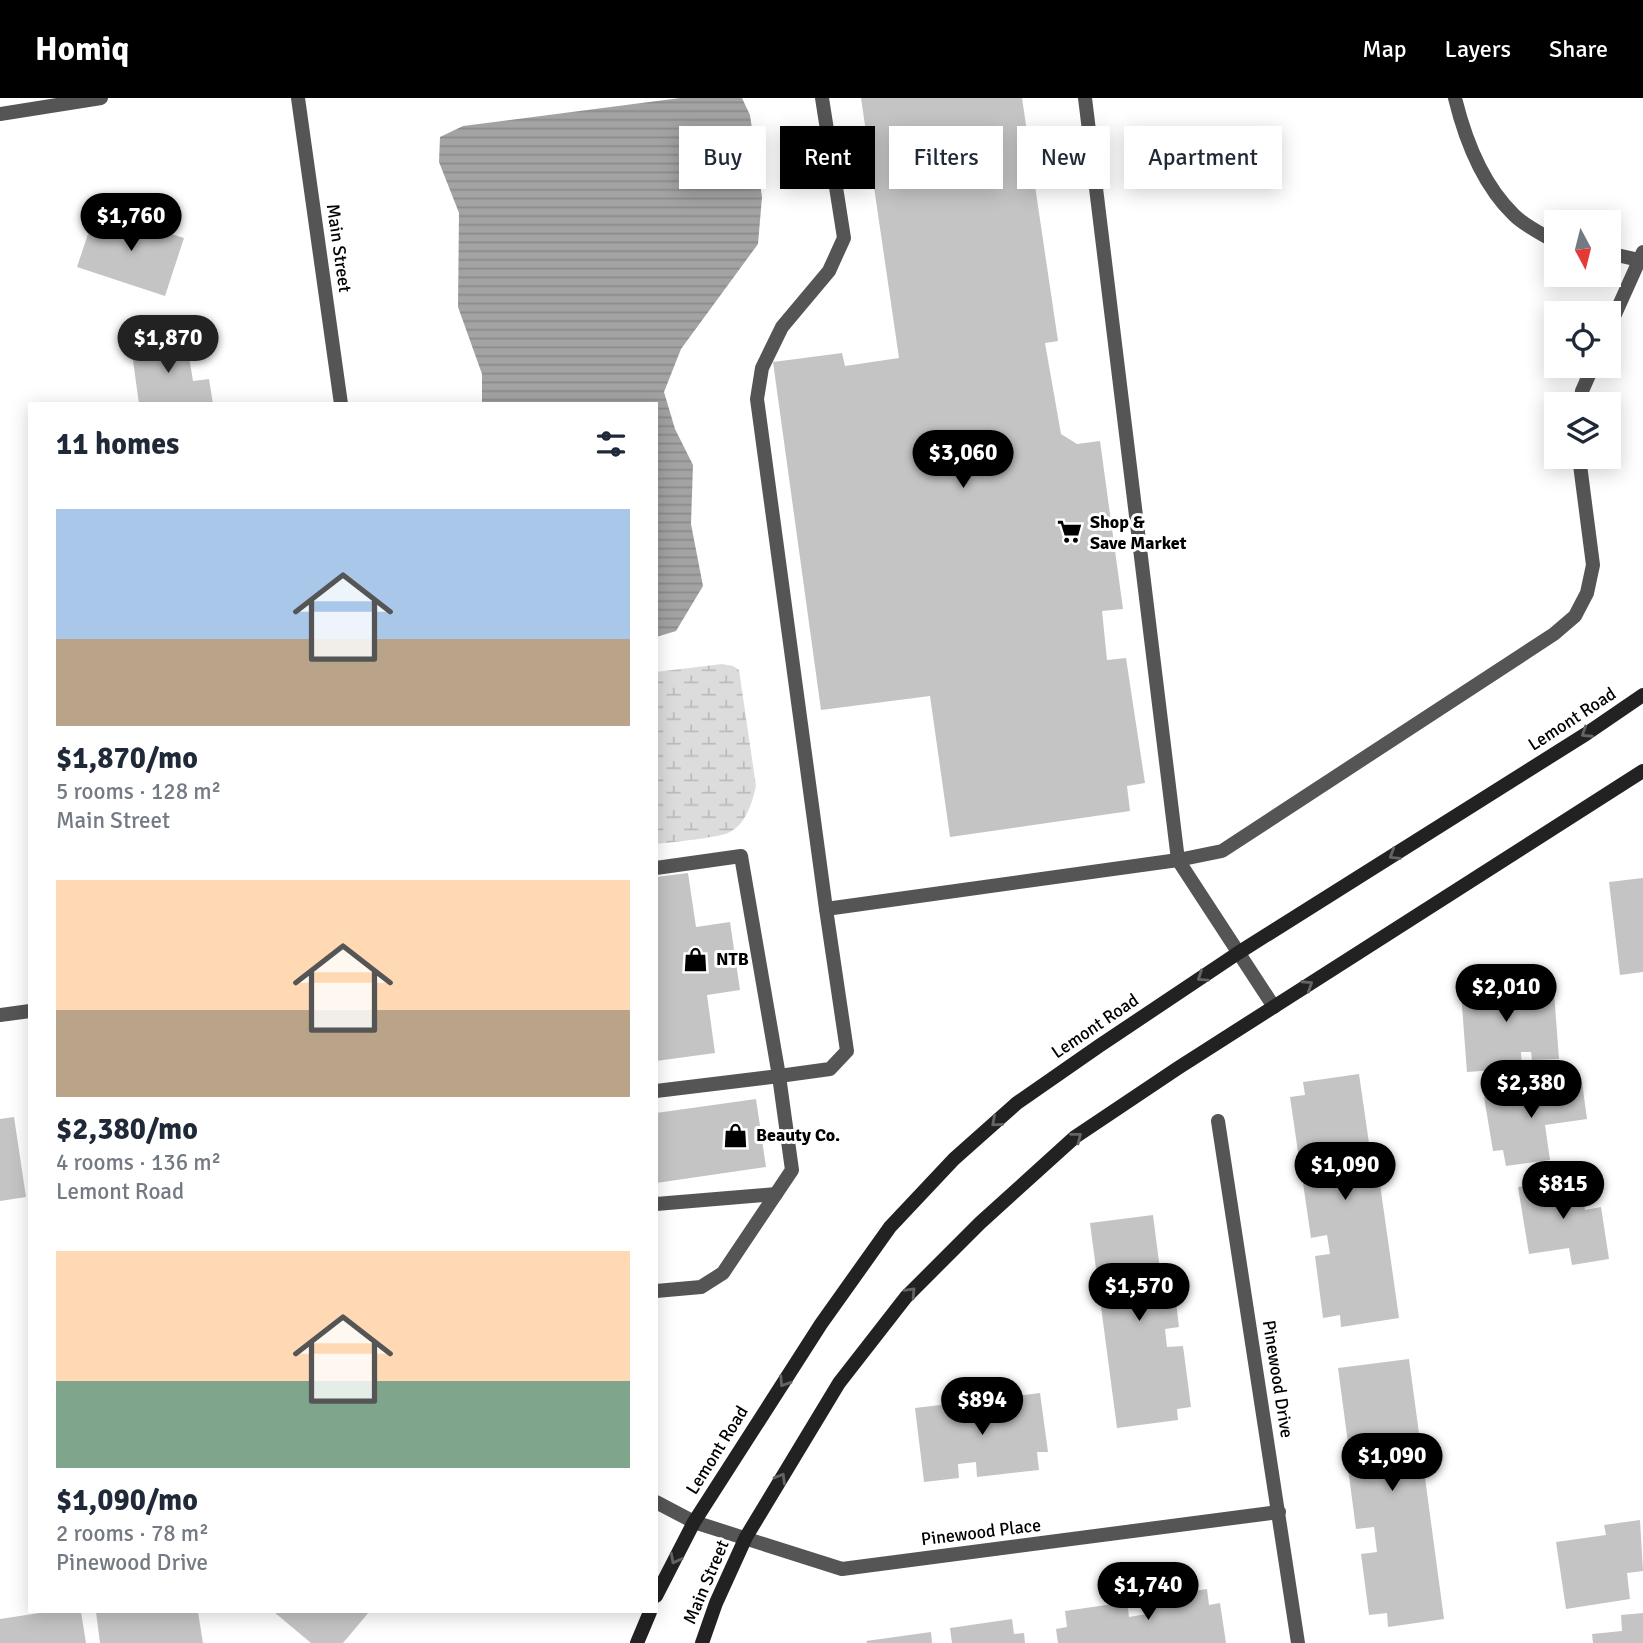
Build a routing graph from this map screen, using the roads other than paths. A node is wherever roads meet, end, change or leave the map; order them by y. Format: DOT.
graph roads {
  1 [pos="101,98"];
  2 [pos="298,98"];
  3 [pos="822,98"];
  4 [pos="1085,98"];
  5 [pos="1455,98"];
  6 [pos="0,114"];
  7 [pos="1544,234"];
  8 [pos="1621,254"];
  9 [pos="1641,256"];
  10 [pos="1621,301"];
  11 [pos="341,402"];
  12 [pos="1581,469"];
  13 [pos="1643,695"];
  14 [pos="1643,771"];
  15 [pos="1178,860"];
  16 [pos="658,868"];
  17 [pos="826,909"];
  18 [pos="1238,953"];
  19 [pos="1274,1007"];
  20 [pos="28,1011"];
  21 [pos="0,1015"];
  22 [pos="779,1076"];
  23 [pos="658,1091"];
  24 [pos="1218,1121"];
  25 [pos="776,1194"];
  26 [pos="658,1203"];
  27 [pos="658,1291"];
  28 [pos="658,1503"];
  29 [pos="1279,1512"];
  30 [pos="695,1522"];
  31 [pos="746,1537"];
  32 [pos="658,1592"];
  33 [pos="650,1613"];
  34 [pos="637,1643"];
  35 [pos="702,1643"];
  36 [pos="1298,1643"];
  1 -- 6 [label="street"];
  2 -- 11 [label="street, Main Street"];
  3 -- 17 [label="street"];
  4 -- 15 [label="street"];
  5 -- 7 [label="street"];
  8 -- 9 [label="street"];
  9 -- 10 [label="street"];
  12 -- 15 [label="street"];
  13 -- 18 [label="main road, Lemont Road, one-way"];
  19 -- 14 [label="main road, one-way"];
  15 -- 17 [label="street"];
  15 -- 18 [label="street"];
  16 -- 22 [label="street"];
  17 -- 22 [label="street"];
  18 -- 19 [label="street"];
  18 -- 30 [label="main road, Lemont Road, one-way"];
  31 -- 19 [label="main road, one-way"];
  20 -- 21 [label="street"];
  22 -- 23 [label="street"];
  22 -- 25 [label="street"];
  24 -- 29 [label="street, Pinewood Drive"];
  25 -- 26 [label="street"];
  25 -- 27 [label="street"];
  28 -- 30 [label="street, Main Street"];
  29 -- 31 [label="street, Pinewood Place"];
  29 -- 36 [label="street, Pinewood Drive"];
  30 -- 31 [label="street, Pinewood Place"];
  30 -- 32 [label="main road, Main Street, one-way"];
  31 -- 35 [label="main road, Main Street"];
  33 -- 34 [label="main road"];
}
